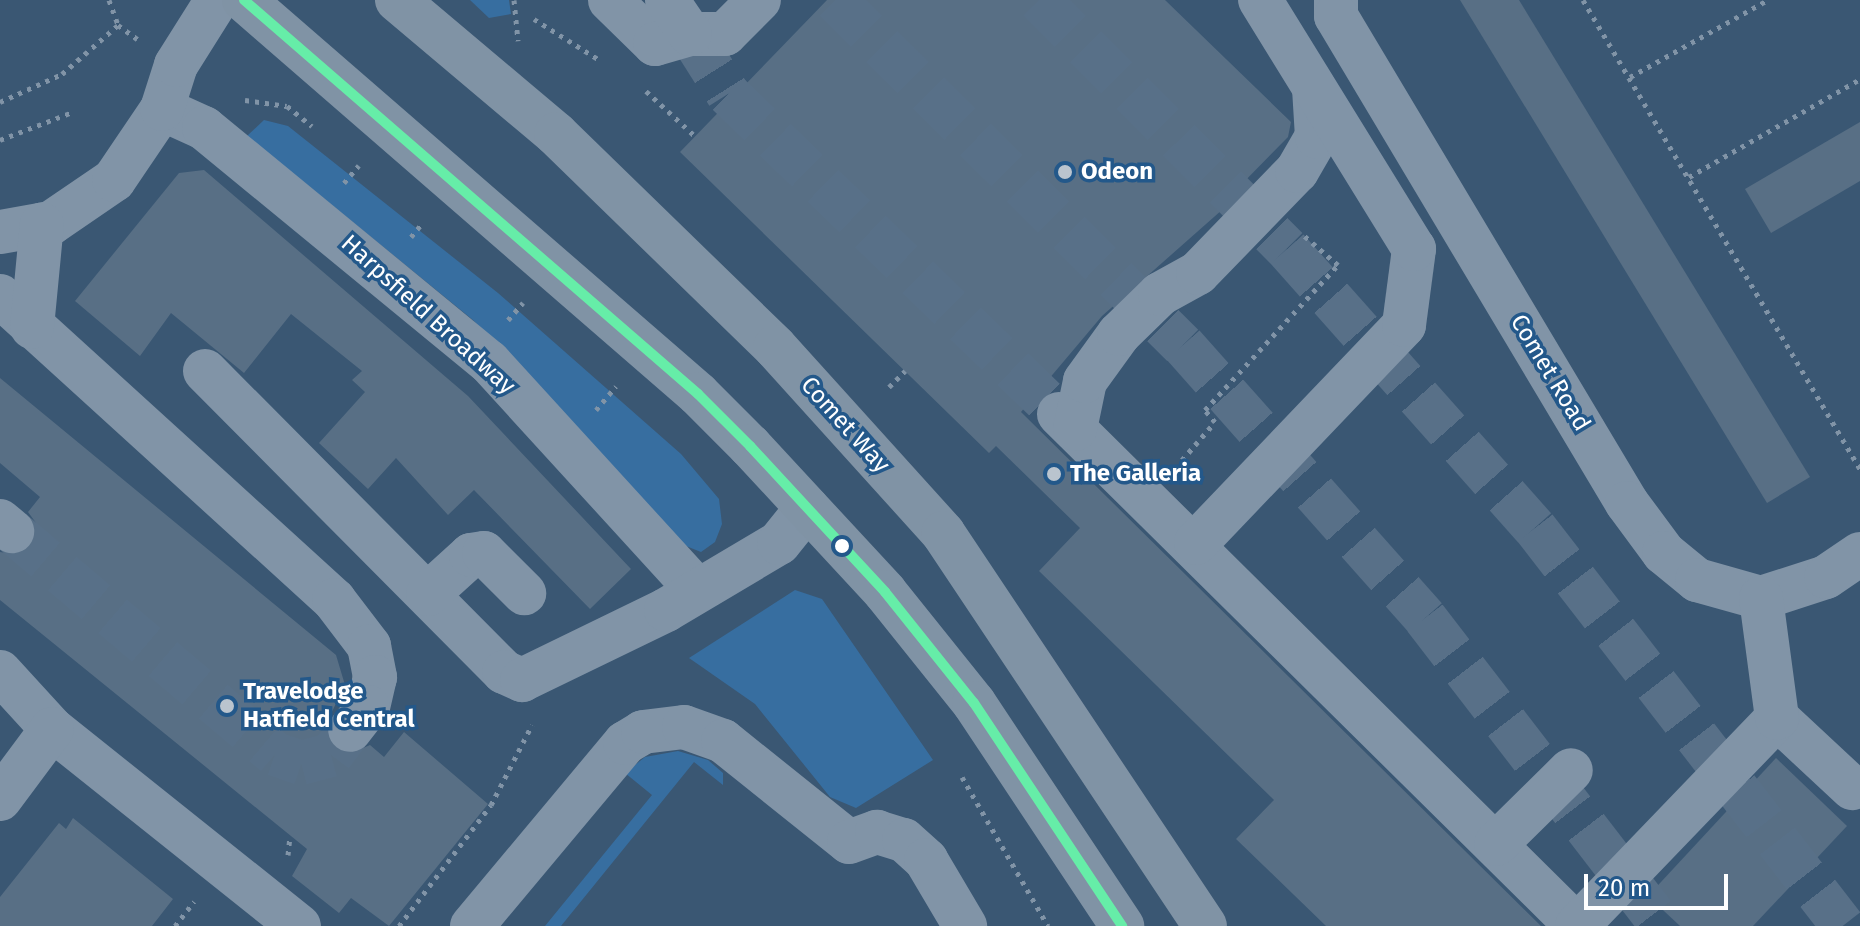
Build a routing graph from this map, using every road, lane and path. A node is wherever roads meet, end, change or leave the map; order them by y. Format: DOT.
graph roads {
  1 [pos="217,0"];
  2 [pos="244,0"];
  3 [pos="397,0"];
  4 [pos="610,0"];
  5 [pos="721,0"];
  6 [pos="759,0"];
  7 [pos="1260,0"];
  8 [pos="1336,0"];
  9 [pos="1583,0"];
  10 [pos="1768,0"];
  11 [pos="679,17"];
  12 [pos="118,25"];
  13 [pos="176,65"];
  14 [pos="1630,77"];
  15 [pos="1860,79"];
  16 [pos="1314,88"];
  17 [pos="0,102"];
  18 [pos="162,109"];
  19 [pos="70,113"];
  20 [pos="323,135"];
  21 [pos="0,140"];
  22 [pos="347,155"];
  23 [pos="369,174"];
  24 [pos="1689,177"];
  25 [pos="1267,204"];
  26 [pos="412,213"];
  27 [pos="42,224"];
  28 [pos="432,230"];
  29 [pos="0,232"];
  30 [pos="512,293"];
  31 [pos="0,296"];
  32 [pos="536,312"];
  33 [pos="32,327"];
  34 [pos="205,371"];
  35 [pos="905,371"];
  36 [pos="605,375"];
  37 [pos="889,387"];
  38 [pos="627,395"];
  39 [pos="1860,469"];
  40 [pos="807,508"];
  41 [pos="1183,531"];
  42 [pos="1860,554"];
  43 [pos="697,590"];
  44 [pos="524,593"];
  45 [pos="428,594"];
  46 [pos="1761,598"];
  47 [pos="0,672"];
  48 [pos="522,680"];
  49 [pos="1777,718"];
  50 [pos="52,729"];
  51 [pos="350,730"];
  52 [pos="955,765"];
  53 [pos="1571,770"];
  54 [pos="1852,788"];
  55 [pos="0,799"];
  56 [pos="1496,844"];
  57 [pos="299,926"];
  58 [pos="399,926"];
  59 [pos="472,926"];
  60 [pos="965,926"];
  61 [pos="1048,926"];
  62 [pos="1122,926"];
  63 [pos="1205,926"];
  64 [pos="1577,926"];
  1 -- 13 [label="street"];
  2 -- 40 [label="main road"];
  3 -- 63 [label="main road, Comet Way"];
  4 -- 11 [label="street"];
  5 -- 11 [label="street"];
  6 -- 11 [label="street"];
  7 -- 16 [label="street"];
  8 -- 46 [label="street, Comet Road"];
  9 -- 14 [label="path"];
  10 -- 14 [label="path"];
  12 -- 17 [label="path"];
  13 -- 18 [label="street"];
  13 -- 20 [label="path"];
  14 -- 24 [label="path"];
  15 -- 24 [label="path"];
  16 -- 25 [label="street"];
  16 -- 41 [label="street"];
  18 -- 27 [label="street"];
  18 -- 43 [label="street, Harpsfield Broadway"];
  19 -- 21 [label="path"];
  22 -- 23 [label="path"];
  24 -- 39 [label="path"];
  25 -- 41 [label="path"];
  25 -- 41 [label="street"];
  26 -- 28 [label="path"];
  27 -- 29 [label="street"];
  27 -- 33 [label="street"];
  30 -- 32 [label="path"];
  31 -- 33 [label="street"];
  33 -- 51 [label="street"];
  34 -- 45 [label="street"];
  35 -- 37 [label="path"];
  36 -- 38 [label="path"];
  40 -- 43 [label="street"];
  40 -- 62 [label="main road"];
  41 -- 56 [label="street"];
  42 -- 46 [label="street"];
  43 -- 48 [label="street"];
  44 -- 45 [label="street"];
  45 -- 48 [label="street"];
  46 -- 49 [label="street"];
  47 -- 50 [label="street"];
  48 -- 58 [label="path"];
  49 -- 54 [label="street"];
  49 -- 64 [label="street"];
  50 -- 55 [label="street"];
  50 -- 57 [label="street"];
  52 -- 61 [label="path"];
  53 -- 56 [label="street"];
  56 -- 64 [label="street"];
  59 -- 60 [label="street"];
}
